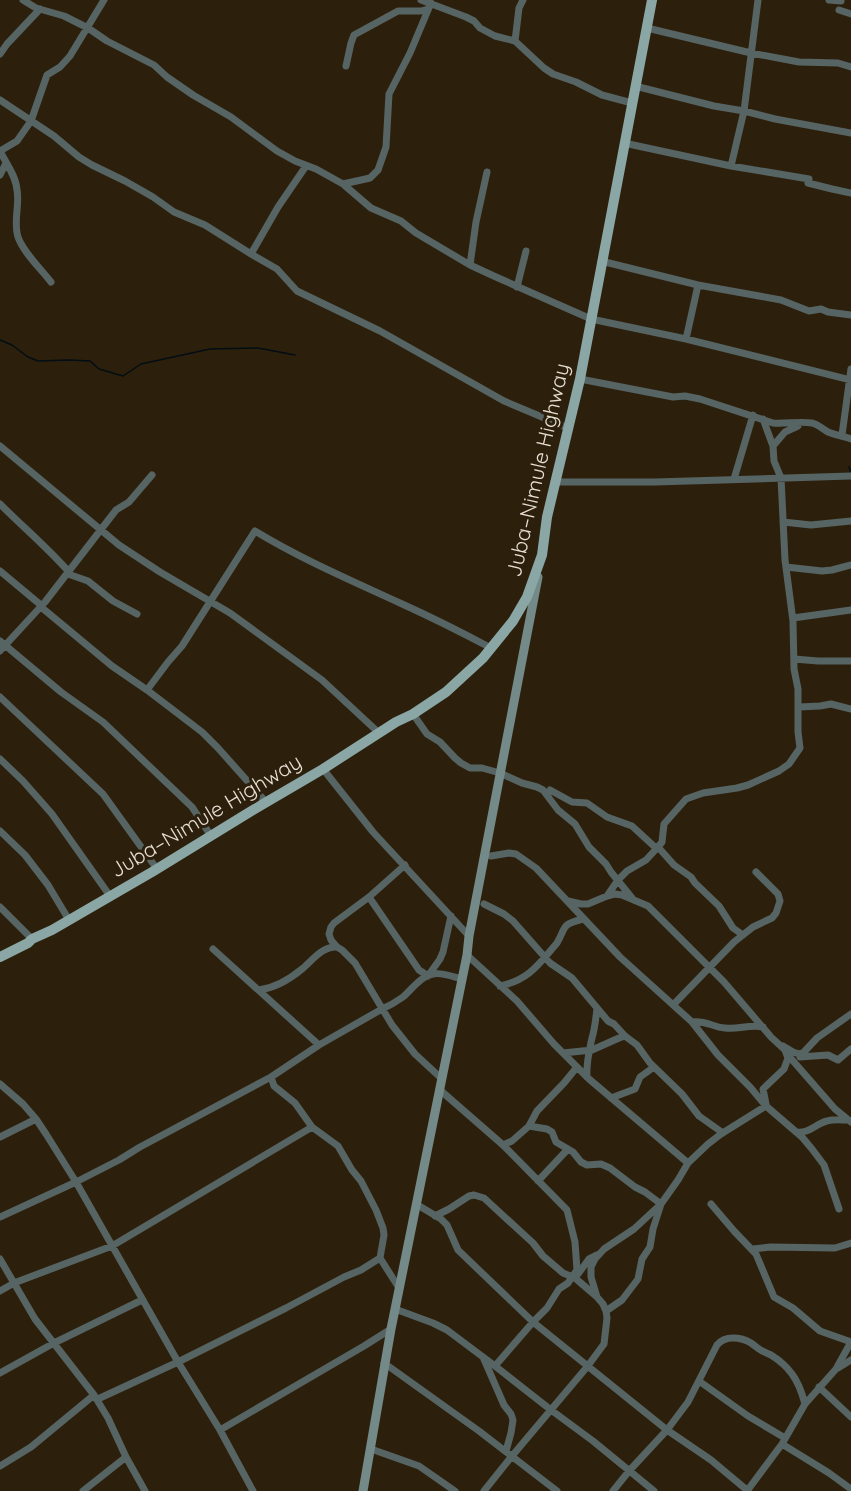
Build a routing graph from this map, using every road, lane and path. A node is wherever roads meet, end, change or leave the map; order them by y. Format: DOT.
graph roads {
  1 [pos="23,0"];
  2 [pos="104,0"];
  3 [pos="421,0"];
  4 [pos="523,0"];
  5 [pos="652,0"];
  6 [pos="758,0"];
  7 [pos="829,0"];
  8 [pos="841,1"];
  9 [pos="429,6"];
  10 [pos="40,9"];
  11 [pos="839,10"];
  12 [pos="851,14"];
  13 [pos="88,28"];
  14 [pos="646,28"];
  15 [pos="515,41"];
  16 [pos="751,53"];
  17 [pos="0,54"];
  18 [pos="346,66"];
  19 [pos="851,67"];
  20 [pos="635,86"];
  21 [pos="0,100"];
  22 [pos="632,103"];
  23 [pos="744,111"];
  24 [pos="31,121"];
  25 [pos="851,133"];
  26 [pos="624,143"];
  27 [pos="0,151"];
  28 [pos="6,163"];
  29 [pos="306,166"];
  30 [pos="731,166"];
  31 [pos="487,172"];
  32 [pos="0,175"];
  33 [pos="343,184"];
  34 [pos="851,193"];
  35 [pos="525,251"];
  36 [pos="251,254"];
  37 [pos="602,261"];
  38 [pos="470,264"];
  39 [pos="51,282"];
  40 [pos="698,285"];
  41 [pos="518,287"];
  42 [pos="851,315"];
  43 [pos="591,319"];
  44 [pos="686,339"];
  45 [pos="851,369"];
  46 [pos="580,379"];
  47 [pos="850,380"];
  48 [pos="753,415"];
  49 [pos="763,419"];
  50 [pos="803,423"];
  51 [pos="568,428"];
  52 [pos="842,435"];
  53 [pos="851,439"];
  54 [pos="773,447"];
  55 [pos="3,449"];
  56 [pos="0,458"];
  57 [pos="152,475"];
  58 [pos="851,476"];
  59 [pos="781,478"];
  60 [pos="734,479"];
  61 [pos="554,482"];
  62 [pos="0,504"];
  63 [pos="851,521"];
  64 [pos="783,522"];
  65 [pos="100,530"];
  66 [pos="542,555"];
  67 [pos="851,565"];
  68 [pos="786,567"];
  69 [pos="0,572"];
  70 [pos="69,573"];
  71 [pos="210,602"];
  72 [pos="41,606"];
  73 [pos="851,610"];
  74 [pos="138,614"];
  75 [pos="793,618"];
  76 [pos="2,646"];
  77 [pos="490,648"];
  78 [pos="794,659"];
  79 [pos="851,661"];
  80 [pos="147,690"];
  81 [pos="0,697"];
  82 [pos="799,707"];
  83 [pos="851,709"];
  84 [pos="413,714"];
  85 [pos="379,733"];
  86 [pos="0,759"];
  87 [pos="323,769"];
  88 [pos="500,773"];
  89 [pos="550,790"];
  90 [pos="266,802"];
  91 [pos="0,831"];
  92 [pos="211,836"];
  93 [pos="658,848"];
  94 [pos="491,856"];
  95 [pos="405,865"];
  96 [pos="157,869"];
  97 [pos="756,872"];
  98 [pos="618,880"];
  99 [pos="110,896"];
  100 [pos="607,896"];
  101 [pos="369,897"];
  102 [pos="566,900"];
  103 [pos="633,900"];
  104 [pos="484,904"];
  105 [pos="0,907"];
  106 [pos="451,915"];
  107 [pos="583,919"];
  108 [pos="69,920"];
  109 [pos="329,934"];
  110 [pos="743,935"];
  111 [pos="469,936"];
  112 [pos="32,939"];
  113 [pos="337,947"];
  114 [pos="213,949"];
  115 [pos="321,952"];
  116 [pos="467,955"];
  117 [pos="0,957"];
  118 [pos="544,957"];
  119 [pos="710,968"];
  120 [pos="428,976"];
  121 [pos="462,980"];
  122 [pos="279,983"];
  123 [pos="500,986"];
  124 [pos="259,990"];
  125 [pos="273,1002"];
  126 [pos="674,1004"];
  127 [pos="597,1008"];
  128 [pos="382,1009"];
  129 [pos="851,1014"];
  130 [pos="692,1022"];
  131 [pos="763,1027"];
  132 [pos="625,1036"];
  133 [pos="319,1045"];
  134 [pos="780,1045"];
  135 [pos="851,1049"];
  136 [pos="589,1051"];
  137 [pos="563,1053"];
  138 [pos="787,1054"];
  139 [pos="799,1058"];
  140 [pos="577,1067"];
  141 [pos="654,1067"];
  142 [pos="784,1069"];
  143 [pos="271,1077"];
  144 [pos="587,1077"];
  145 [pos="442,1079"];
  146 [pos="0,1084"];
  147 [pos="765,1086"];
  148 [pos="750,1087"];
  149 [pos="440,1090"];
  150 [pos="611,1098"];
  151 [pos="766,1107"];
  152 [pos="36,1119"];
  153 [pos="850,1121"];
  154 [pos="312,1126"];
  155 [pos="528,1126"];
  156 [pos="796,1132"];
  157 [pos="723,1133"];
  158 [pos="0,1137"];
  159 [pos="503,1145"];
  160 [pos="568,1149"];
  161 [pos="687,1163"];
  162 [pos="538,1181"];
  163 [pos="76,1182"];
  164 [pos="416,1204"];
  165 [pos="661,1204"];
  166 [pos="711,1204"];
  167 [pos="839,1209"];
  168 [pos="435,1216"];
  169 [pos="0,1217"];
  170 [pos="851,1243"];
  171 [pos="112,1246"];
  172 [pos="753,1250"];
  173 [pos="599,1254"];
  174 [pos="380,1258"];
  175 [pos="0,1259"];
  176 [pos="573,1278"];
  177 [pos="14,1283"];
  178 [pos="399,1288"];
  179 [pos="0,1291"];
  180 [pos="597,1297"];
  181 [pos="142,1300"];
  182 [pos="395,1309"];
  183 [pos="606,1311"];
  184 [pos="533,1322"];
  185 [pos="391,1329"];
  186 [pos="851,1342"];
  187 [pos="54,1343"];
  188 [pos="483,1357"];
  189 [pos="851,1360"];
  190 [pos="178,1362"];
  191 [pos="384,1363"];
  192 [pos="495,1366"];
  193 [pos="588,1367"];
  194 [pos="836,1369"];
  195 [pos="0,1373"];
  196 [pos="699,1381"];
  197 [pos="819,1387"];
  198 [pos="97,1397"];
  199 [pos="805,1404"];
  200 [pos="551,1410"];
  201 [pos="851,1416"];
  202 [pos="220,1430"];
  203 [pos="667,1430"];
  204 [pos="783,1441"];
  205 [pos="370,1449"];
  206 [pos="509,1453"];
  207 [pos="126,1457"];
  208 [pos="0,1466"];
  209 [pos="629,1471"];
  210 [pos="851,1489"];
  211 [pos="251,1490"];
  212 [pos="83,1491"];
  213 [pos="145,1491"];
  214 [pos="363,1491"];
  215 [pos="455,1491"];
  216 [pos="484,1491"];
  217 [pos="557,1491"];
  218 [pos="613,1491"];
  219 [pos="654,1491"];
  220 [pos="748,1491"];
  1 -- 10 [label="street"];
  2 -- 13 [label="street"];
  3 -- 9 [label="street"];
  4 -- 15 [label="street"];
  5 -- 14 [label="main road, Juba–Nimule Highway"];
  6 -- 16 [label="street"];
  7 -- 8 [label="street"];
  9 -- 15 [label="street"];
  9 -- 18 [label="street"];
  9 -- 33 [label="street"];
  10 -- 13 [label="street"];
  10 -- 17 [label="street"];
  11 -- 12 [label="street"];
  13 -- 24 [label="street"];
  13 -- 29 [label="street"];
  14 -- 16 [label="street"];
  14 -- 20 [label="main road, Juba–Nimule Highway"];
  15 -- 22 [label="street"];
  16 -- 19 [label="street"];
  16 -- 23 [label="street"];
  20 -- 22 [label="main road, Juba–Nimule Highway"];
  20 -- 23 [label="street"];
  21 -- 24 [label="street"];
  22 -- 26 [label="main road, Juba–Nimule Highway"];
  23 -- 25 [label="street"];
  23 -- 30 [label="street"];
  24 -- 27 [label="street"];
  24 -- 36 [label="street"];
  26 -- 30 [label="street"];
  26 -- 37 [label="main road, Juba–Nimule Highway"];
  27 -- 28 [label="street"];
  28 -- 32 [label="street"];
  28 -- 39 [label="street"];
  29 -- 33 [label="street"];
  29 -- 36 [label="street"];
  30 -- 34 [label="street"];
  31 -- 38 [label="street"];
  33 -- 38 [label="street"];
  35 -- 41 [label="street"];
  36 -- 51 [label="street"];
  37 -- 40 [label="street"];
  37 -- 43 [label="main road, Juba–Nimule Highway"];
  38 -- 41 [label="street"];
  40 -- 42 [label="street"];
  40 -- 44 [label="street"];
  41 -- 43 [label="street"];
  43 -- 44 [label="street"];
  43 -- 46 [label="main road, Juba–Nimule Highway"];
  44 -- 47 [label="street"];
  45 -- 47 [label="street"];
  46 -- 48 [label="street"];
  46 -- 51 [label="main road, Juba–Nimule Highway"];
  47 -- 52 [label="street"];
  48 -- 49 [label="street"];
  48 -- 60 [label="street"];
  49 -- 50 [label="street"];
  49 -- 54 [label="street"];
  50 -- 52 [label="street"];
  50 -- 54 [label="street"];
  51 -- 66 [label="main road, Juba–Nimule Highway"];
  52 -- 53 [label="street"];
  54 -- 59 [label="street"];
  55 -- 56 [label="street"];
  55 -- 65 [label="street"];
  57 -- 65 [label="street"];
  58 -- 59 [label="street"];
  59 -- 60 [label="street"];
  59 -- 64 [label="street"];
  60 -- 61 [label="street"];
  62 -- 70 [label="street"];
  63 -- 64 [label="street"];
  64 -- 68 [label="street"];
  65 -- 70 [label="street"];
  65 -- 71 [label="street"];
  66 -- 77 [label="main road, Juba–Nimule Highway"];
  66 -- 88 [label="main road"];
  67 -- 68 [label="street"];
  68 -- 75 [label="street"];
  69 -- 72 [label="street"];
  70 -- 72 [label="street"];
  70 -- 74 [label="street"];
  71 -- 77 [label="street"];
  71 -- 80 [label="street"];
  71 -- 85 [label="street"];
  72 -- 76 [label="street"];
  72 -- 80 [label="street"];
  73 -- 75 [label="street"];
  75 -- 78 [label="street"];
  76 -- 92 [label="street"];
  77 -- 84 [label="main road, Juba–Nimule Highway"];
  78 -- 79 [label="street"];
  78 -- 82 [label="street"];
  80 -- 90 [label="street"];
  81 -- 96 [label="street"];
  82 -- 83 [label="street"];
  82 -- 93 [label="street"];
  84 -- 85 [label="main road, Juba–Nimule Highway"];
  84 -- 88 [label="street"];
  85 -- 87 [label="main road, Juba–Nimule Highway"];
  86 -- 99 [label="street"];
  87 -- 90 [label="main road, Juba–Nimule Highway"];
  87 -- 95 [label="street"];
  88 -- 98 [label="street"];
  88 -- 111 [label="main road"];
  89 -- 93 [label="street"];
  90 -- 92 [label="main road, Juba–Nimule Highway"];
  91 -- 108 [label="street"];
  92 -- 96 [label="main road, Juba–Nimule Highway"];
  93 -- 98 [label="street"];
  93 -- 110 [label="street"];
  94 -- 102 [label="street"];
  95 -- 101 [label="street"];
  95 -- 106 [label="street"];
  96 -- 99 [label="main road, Juba–Nimule Highway"];
  97 -- 110 [label="street"];
  98 -- 100 [label="street"];
  98 -- 103 [label="street"];
  99 -- 108 [label="main road, Juba–Nimule Highway"];
  100 -- 102 [label="street"];
  100 -- 103 [label="street"];
  101 -- 109 [label="street"];
  101 -- 120 [label="street"];
  102 -- 107 [label="street"];
  103 -- 119 [label="street"];
  104 -- 118 [label="street"];
  105 -- 112 [label="street"];
  106 -- 111 [label="street"];
  106 -- 120 [label="street"];
  107 -- 118 [label="street"];
  107 -- 126 [label="street"];
  108 -- 112 [label="main road, Juba–Nimule Highway"];
  109 -- 113 [label="street"];
  109 -- 115 [label="street"];
  110 -- 119 [label="street"];
  111 -- 116 [label="main road"];
  112 -- 117 [label="main road, Juba–Nimule Highway"];
  113 -- 115 [label="street"];
  113 -- 128 [label="street"];
  114 -- 124 [label="street"];
  115 -- 122 [label="street"];
  116 -- 121 [label="main road"];
  116 -- 123 [label="street"];
  118 -- 123 [label="street"];
  118 -- 127 [label="street"];
  119 -- 126 [label="street"];
  119 -- 131 [label="street"];
  120 -- 121 [label="street"];
  120 -- 128 [label="street"];
  121 -- 145 [label="main road"];
  122 -- 124 [label="street"];
  122 -- 125 [label="street"];
  123 -- 137 [label="street"];
  124 -- 125 [label="street"];
  125 -- 133 [label="street"];
  126 -- 130 [label="street"];
  127 -- 132 [label="street"];
  127 -- 136 [label="street"];
  128 -- 133 [label="street"];
  128 -- 145 [label="street"];
  129 -- 139 [label="street"];
  130 -- 131 [label="street"];
  130 -- 148 [label="street"];
  131 -- 134 [label="street"];
  132 -- 136 [label="street"];
  132 -- 141 [label="street"];
  133 -- 143 [label="street"];
  134 -- 138 [label="street"];
  134 -- 139 [label="street"];
  135 -- 139 [label="street"];
  136 -- 137 [label="street"];
  136 -- 144 [label="street"];
  137 -- 140 [label="street"];
  138 -- 139 [label="street"];
  138 -- 142 [label="street"];
  139 -- 142 [label="street"];
  139 -- 153 [label="street"];
  140 -- 144 [label="street"];
  140 -- 155 [label="street"];
  141 -- 150 [label="street"];
  141 -- 157 [label="street"];
  142 -- 147 [label="street"];
  143 -- 154 [label="street"];
  143 -- 163 [label="street"];
  144 -- 150 [label="street"];
  145 -- 149 [label="main road"];
  146 -- 152 [label="street"];
  147 -- 148 [label="street"];
  147 -- 151 [label="street"];
  148 -- 151 [label="street"];
  149 -- 159 [label="street"];
  149 -- 164 [label="main road"];
  150 -- 161 [label="street"];
  151 -- 156 [label="street"];
  151 -- 157 [label="street"];
  152 -- 158 [label="street"];
  152 -- 163 [label="street"];
  153 -- 156 [label="street"];
  154 -- 171 [label="street"];
  154 -- 174 [label="street"];
  155 -- 159 [label="street"];
  155 -- 160 [label="street"];
  156 -- 167 [label="street"];
  157 -- 161 [label="street"];
  159 -- 162 [label="street"];
  160 -- 162 [label="street"];
  160 -- 165 [label="street"];
  161 -- 165 [label="street"];
  162 -- 176 [label="street"];
  163 -- 169 [label="street"];
  163 -- 171 [label="street"];
  164 -- 168 [label="street"];
  164 -- 178 [label="main road"];
  165 -- 173 [label="street"];
  165 -- 183 [label="street"];
  166 -- 172 [label="street"];
  168 -- 176 [label="street"];
  168 -- 184 [label="street"];
  170 -- 172 [label="street"];
  171 -- 177 [label="street"];
  171 -- 181 [label="street"];
  172 -- 186 [label="street"];
  173 -- 176 [label="street"];
  173 -- 180 [label="street"];
  174 -- 178 [label="street"];
  174 -- 190 [label="street"];
  175 -- 177 [label="street"];
  176 -- 180 [label="street"];
  176 -- 184 [label="street"];
  177 -- 179 [label="street"];
  177 -- 187 [label="street"];
  178 -- 182 [label="main road"];
  180 -- 183 [label="street"];
  181 -- 187 [label="street"];
  181 -- 190 [label="street"];
  182 -- 185 [label="main road"];
  182 -- 188 [label="street"];
  183 -- 193 [label="street"];
  184 -- 192 [label="street"];
  184 -- 193 [label="street"];
  185 -- 191 [label="main road"];
  185 -- 202 [label="street"];
  186 -- 194 [label="street"];
  187 -- 195 [label="street"];
  187 -- 198 [label="street"];
  188 -- 192 [label="street"];
  188 -- 206 [label="street"];
  189 -- 194 [label="street"];
  190 -- 198 [label="street"];
  190 -- 202 [label="street"];
  191 -- 205 [label="main road"];
  191 -- 206 [label="street"];
  192 -- 200 [label="street"];
  193 -- 200 [label="street"];
  193 -- 203 [label="street"];
  194 -- 197 [label="street"];
  196 -- 199 [label="street"];
  196 -- 203 [label="street"];
  196 -- 204 [label="street"];
  197 -- 199 [label="street"];
  197 -- 201 [label="street"];
  198 -- 207 [label="street"];
  198 -- 208 [label="street"];
  199 -- 204 [label="street"];
  200 -- 206 [label="street"];
  200 -- 209 [label="street"];
  202 -- 211 [label="street"];
  203 -- 209 [label="street"];
  203 -- 220 [label="street"];
  204 -- 210 [label="street"];
  204 -- 220 [label="street"];
  205 -- 214 [label="main road"];
  205 -- 215 [label="street"];
  206 -- 216 [label="street"];
  206 -- 217 [label="street"];
  207 -- 212 [label="street"];
  207 -- 213 [label="street"];
  209 -- 218 [label="street"];
  209 -- 219 [label="street"];
}
